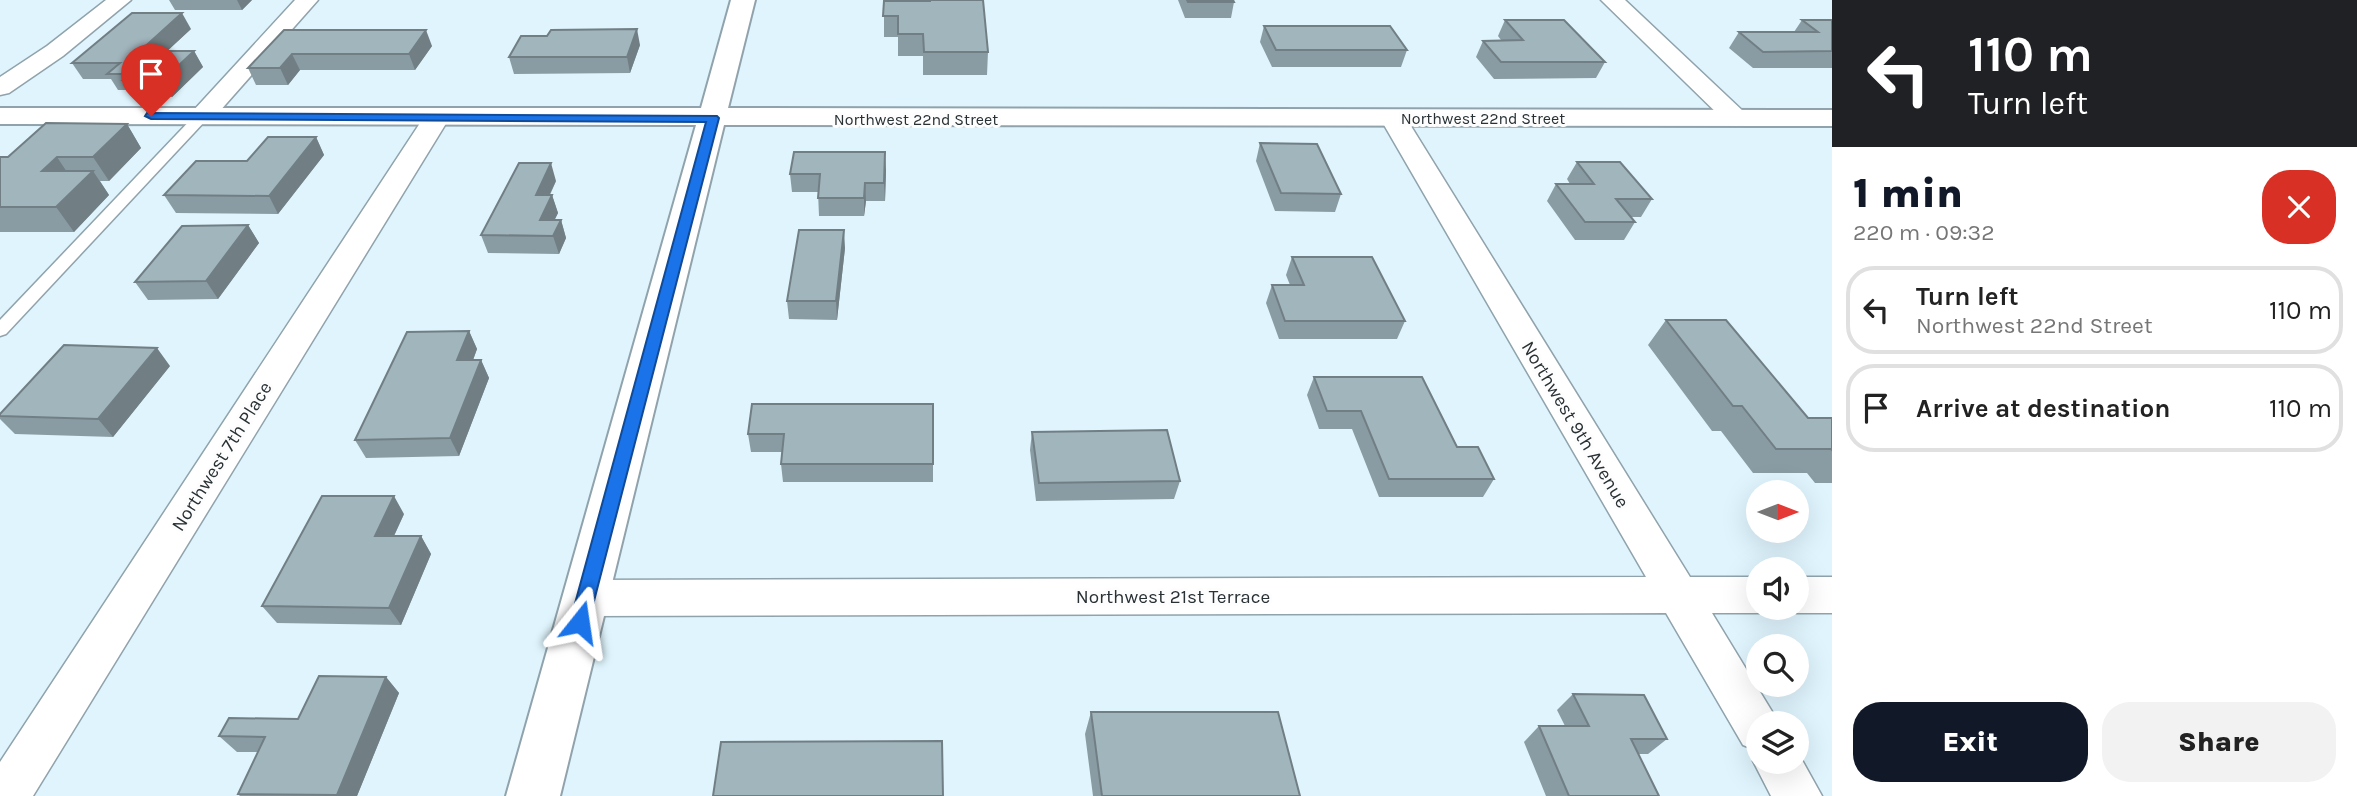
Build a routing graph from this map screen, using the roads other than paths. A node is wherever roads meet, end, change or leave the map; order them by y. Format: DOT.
graph roads {
  1 [pos="120,0"];
  2 [pos="307,0"];
  3 [pos="743,0"];
  4 [pos="1612,0"];
  5 [pos="62,18"];
  6 [pos="0,70"];
  7 [pos="0,88"];
  8 [pos="0,116"];
  9 [pos="202,116"];
  10 [pos="437,117"];
  11 [pos="713,118"];
  12 [pos="1393,118"];
  13 [pos="1737,118"];
  14 [pos="1832,118"];
  15 [pos="0,330"];
  16 [pos="1679,595"];
  17 [pos="1746,595"];
  18 [pos="1809,595"];
  19 [pos="1832,595"];
  20 [pos="586,598"];
  21 [pos="1748,711"];
  22 [pos="1785,774"];
  23 [pos="6,796"];
  24 [pos="533,796"];
  25 [pos="1798,796"];
  1 -- 7 [label="street"];
  2 -- 9 [label="street"];
  3 -- 11 [label="street"];
  4 -- 13 [label="street"];
  5 -- 6 [label="street"];
  8 -- 9 [label="street, Northwest 22nd Street"];
  9 -- 10 [label="street, Northwest 22nd Street"];
  9 -- 15 [label="lane"];
  10 -- 11 [label="street, Northwest 22nd Street"];
  10 -- 23 [label="street, Northwest 7th Place"];
  11 -- 12 [label="street, Northwest 22nd Street"];
  11 -- 20 [label="street"];
  12 -- 13 [label="street, Northwest 22nd Street"];
  12 -- 16 [label="street, Northwest 9th Avenue"];
  13 -- 14 [label="street, Northwest 22nd Street"];
  16 -- 17 [label="street, Northwest 21st Terrace"];
  16 -- 20 [label="street, Northwest 21st Terrace"];
  16 -- 21 [label="street, Northwest 9th Avenue"];
  18 -- 19 [label="street"];
  20 -- 24 [label="street"];
  22 -- 25 [label="street"];
}
